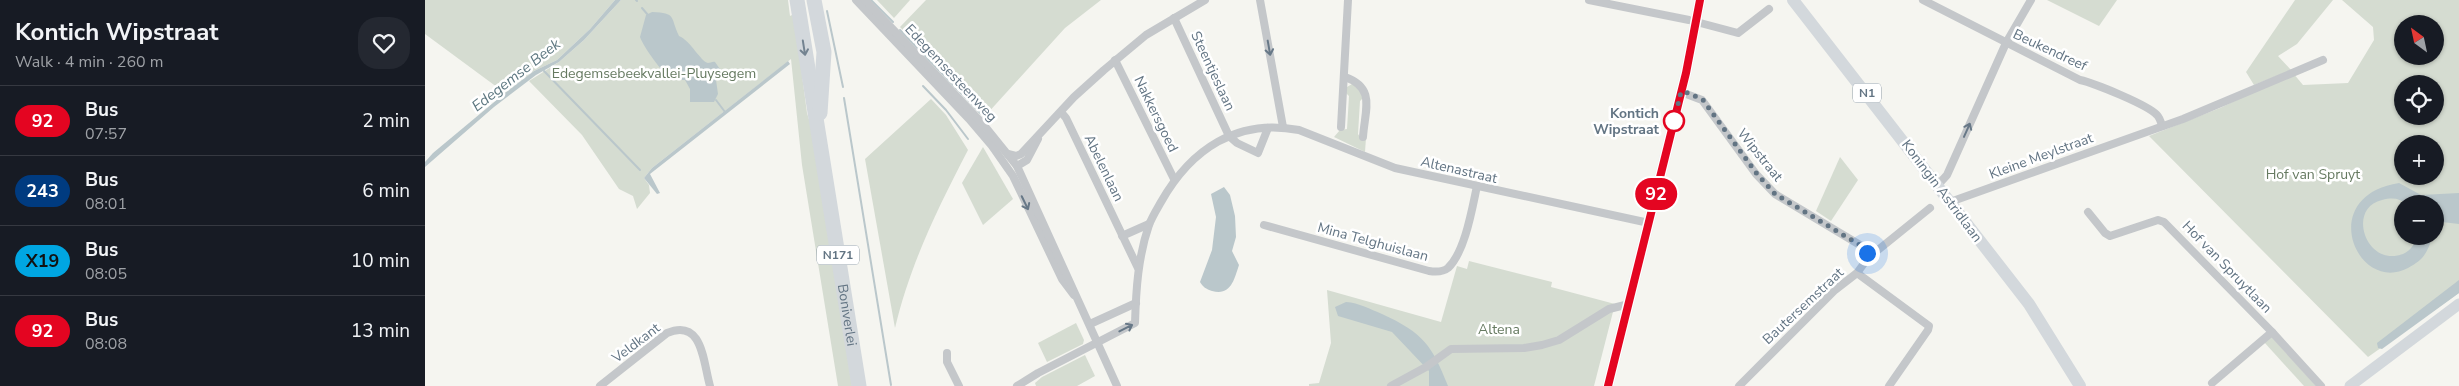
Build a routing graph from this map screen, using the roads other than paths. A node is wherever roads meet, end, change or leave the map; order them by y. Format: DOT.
graph roads {
  1 [pos="797,0"];
  2 [pos="814,0"];
  3 [pos="818,0"];
  4 [pos="856,0"];
  5 [pos="865,0"];
  6 [pos="1205,0"];
  7 [pos="1260,0"];
  8 [pos="1348,0"];
  9 [pos="1589,0"];
  10 [pos="1700,0"];
  11 [pos="1923,0"];
  12 [pos="2031,0"];
  13 [pos="1795,1"];
  14 [pos="1769,9"];
  15 [pos="818,18"];
  16 [pos="1173,18"];
  17 [pos="1696,22"];
  18 [pos="2006,43"];
  19 [pos="1115,60"];
  20 [pos="2323,60"];
  21 [pos="1345,77"];
  22 [pos="1685,93"];
  23 [pos="1061,112"];
  24 [pos="818,124"];
  25 [pos="2162,126"];
  26 [pos="1283,127"];
  27 [pos="1341,127"];
  28 [pos="1268,128"];
  29 [pos="988,135"];
  30 [pos="1039,136"];
  31 [pos="1229,136"];
  32 [pos="1363,137"];
  33 [pos="1005,157"];
  34 [pos="1017,166"];
  35 [pos="1174,179"];
  36 [pos="1477,186"];
  37 [pos="1937,186"];
  38 [pos="1949,202"];
  39 [pos="1930,208"];
  40 [pos="2088,212"];
  41 [pos="1649,223"];
  42 [pos="1149,224"];
  43 [pos="1264,225"];
  44 [pos="1122,236"];
  45 [pos="1868,258"];
  46 [pos="1138,268"];
  47 [pos="1857,273"];
  48 [pos="1079,300"];
  49 [pos="1136,303"];
  50 [pos="1629,304"];
  51 [pos="2459,304"];
  52 [pos="1090,324"];
  53 [pos="2272,332"];
  54 [pos="1098,342"];
  55 [pos="947,353"];
  56 [pos="2212,383"];
  57 [pos="600,386"];
  58 [pos="711,386"];
  59 [pos="859,386"];
  60 [pos="959,386"];
  61 [pos="1017,386"];
  62 [pos="1117,386"];
  63 [pos="1391,386"];
  64 [pos="1608,386"];
  65 [pos="1739,386"];
  66 [pos="1889,386"];
  67 [pos="2080,386"];
  68 [pos="2321,386"];
  69 [pos="2350,386"];
  1 -- 24 [label="highway, Boniverlei / N171, one-way"];
  2 -- 15 [label="highway, Boniverlei / N171"];
  3 -- 15 [label="street, Boniverlei"];
  4 -- 29 [label="street, Edegemsesteenweg"];
  5 -- 29 [label="street, Edegemsesteenweg"];
  6 -- 16 [label="street"];
  7 -- 26 [label="street, one-way"];
  8 -- 21 [label="street"];
  9 -- 17 [label="street"];
  10 -- 17 [label="street"];
  11 -- 18 [label="street, Beukendreef"];
  12 -- 18 [label="street"];
  13 -- 37 [label="main road, Koningin Astridlaan / N1"];
  14 -- 17 [label="street"];
  15 -- 24 [label="highway, Boniverlei / N171"];
  16 -- 19 [label="street"];
  16 -- 31 [label="street, Steentjeslaan"];
  17 -- 22 [label="street"];
  18 -- 25 [label="street, Beukendreef"];
  37 -- 18 [label="street, one-way"];
  19 -- 23 [label="street"];
  19 -- 35 [label="street, Nakkersgoed"];
  20 -- 25 [label="street"];
  21 -- 27 [label="street"];
  21 -- 32 [label="street"];
  22 -- 41 [label="street"];
  22 -- 45 [label="street, Wipstraat"];
  23 -- 30 [label="street"];
  23 -- 44 [label="street, Abelenlaan"];
  24 -- 59 [label="highway, Boniverlei / N171"];
  25 -- 38 [label="street, Kleine Meylstraat"];
  26 -- 28 [label="street, Altenastraat"];
  26 -- 36 [label="street, Altenastraat"];
  28 -- 31 [label="street, Altenastraat"];
  28 -- 31 [label="street"];
  29 -- 33 [label="street, Edegemsesteenweg"];
  30 -- 33 [label="street"];
  30 -- 34 [label="street"];
  31 -- 35 [label="street, Altenastraat"];
  33 -- 34 [label="street"];
  33 -- 48 [label="street, Edegemsesteenweg, one-way"];
  34 -- 48 [label="street, Edegemsesteenweg"];
  35 -- 42 [label="street, Altenastraat"];
  36 -- 41 [label="street, Altenastraat"];
  36 -- 43 [label="street, Mina Telghuislaan"];
  37 -- 38 [label="main road, Koningin Astridlaan / N1"];
  38 -- 67 [label="main road, Koningin Astridlaan / N1"];
  39 -- 45 [label="street, Bautersemstraat"];
  40 -- 53 [label="street, Hof van Spruytlaan"];
  41 -- 50 [label="street"];
  42 -- 44 [label="street"];
  42 -- 46 [label="street, Altenastraat"];
  44 -- 46 [label="street, Abelenlaan"];
  45 -- 47 [label="street, Bautersemstraat"];
  46 -- 49 [label="street, Altenastraat"];
  47 -- 65 [label="street, Bautersemstraat"];
  47 -- 66 [label="street"];
  48 -- 52 [label="street, Edegemsesteenweg"];
  49 -- 52 [label="street"];
  54 -- 49 [label="street, Altenastraat, one-way"];
  50 -- 63 [label="street"];
  50 -- 64 [label="street"];
  51 -- 69 [label="street"];
  52 -- 54 [label="street, Edegemsesteenweg"];
  53 -- 56 [label="street, Hof van Spruytlaan"];
  53 -- 68 [label="street, Hof van Spruytlaan"];
  54 -- 61 [label="street"];
  54 -- 62 [label="street, Edegemsesteenweg"];
  55 -- 60 [label="street"];
  57 -- 58 [label="street, Veldkant"];
}
